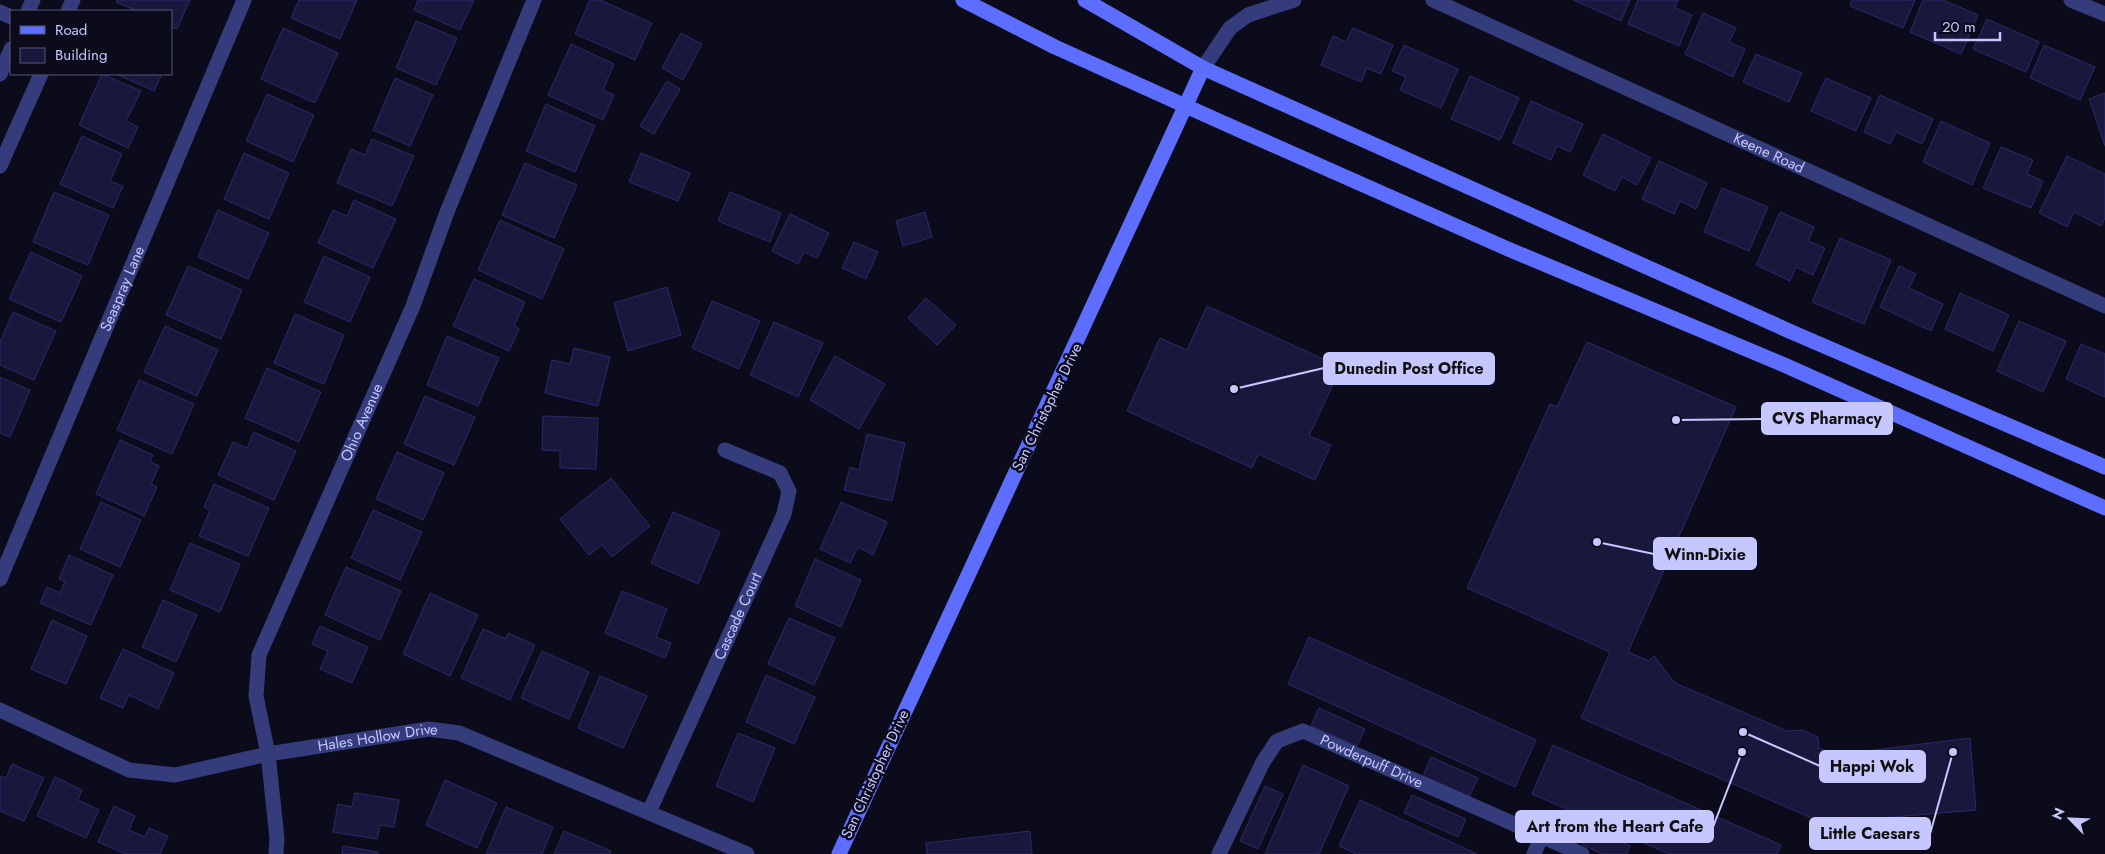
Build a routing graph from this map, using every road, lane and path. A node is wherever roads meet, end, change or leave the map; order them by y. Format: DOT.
graph roads {
  1 [pos="244,0"];
  2 [pos="534,0"];
  3 [pos="963,0"];
  4 [pos="1085,0"];
  5 [pos="1294,0"];
  6 [pos="1433,0"];
  7 [pos="2072,0"];
  8 [pos="2105,14"];
  9 [pos="10,51"];
  10 [pos="1203,68"];
  11 [pos="0,74"];
  12 [pos="41,75"];
  13 [pos="1186,106"];
  14 [pos="0,166"];
  15 [pos="2105,306"];
  16 [pos="725,450"];
  17 [pos="2105,467"];
  18 [pos="2105,508"];
  19 [pos="0,578"];
  20 [pos="0,710"];
  21 [pos="268,754"];
  22 [pos="649,812"];
  23 [pos="1541,837"];
  24 [pos="276,854"];
  25 [pos="747,854"];
  26 [pos="838,854"];
  27 [pos="1219,854"];
  28 [pos="1534,854"];
  29 [pos="1582,854"];
  1 -- 19 [label="street, Seaspray Lane"];
  2 -- 21 [label="street, Ohio Avenue"];
  3 -- 13 [label="main road"];
  4 -- 10 [label="main road"];
  5 -- 10 [label="street, San Christopher Drive"];
  6 -- 15 [label="street, Keene Road"];
  7 -- 8 [label="street"];
  9 -- 11 [label="street"];
  10 -- 13 [label="main road, San Christopher Drive"];
  10 -- 17 [label="main road"];
  12 -- 14 [label="street"];
  13 -- 18 [label="main road"];
  13 -- 26 [label="main road, San Christopher Drive"];
  16 -- 22 [label="street, Cascade Court"];
  20 -- 21 [label="street, Hales Hollow Drive"];
  21 -- 22 [label="street, Hales Hollow Drive"];
  21 -- 24 [label="street, Ohio Avenue"];
  22 -- 25 [label="street, Hales Hollow Drive"];
  23 -- 27 [label="street, Powderpuff Drive"];
  23 -- 28 [label="street"];
  23 -- 29 [label="street, Powderpuff Drive"];
}
